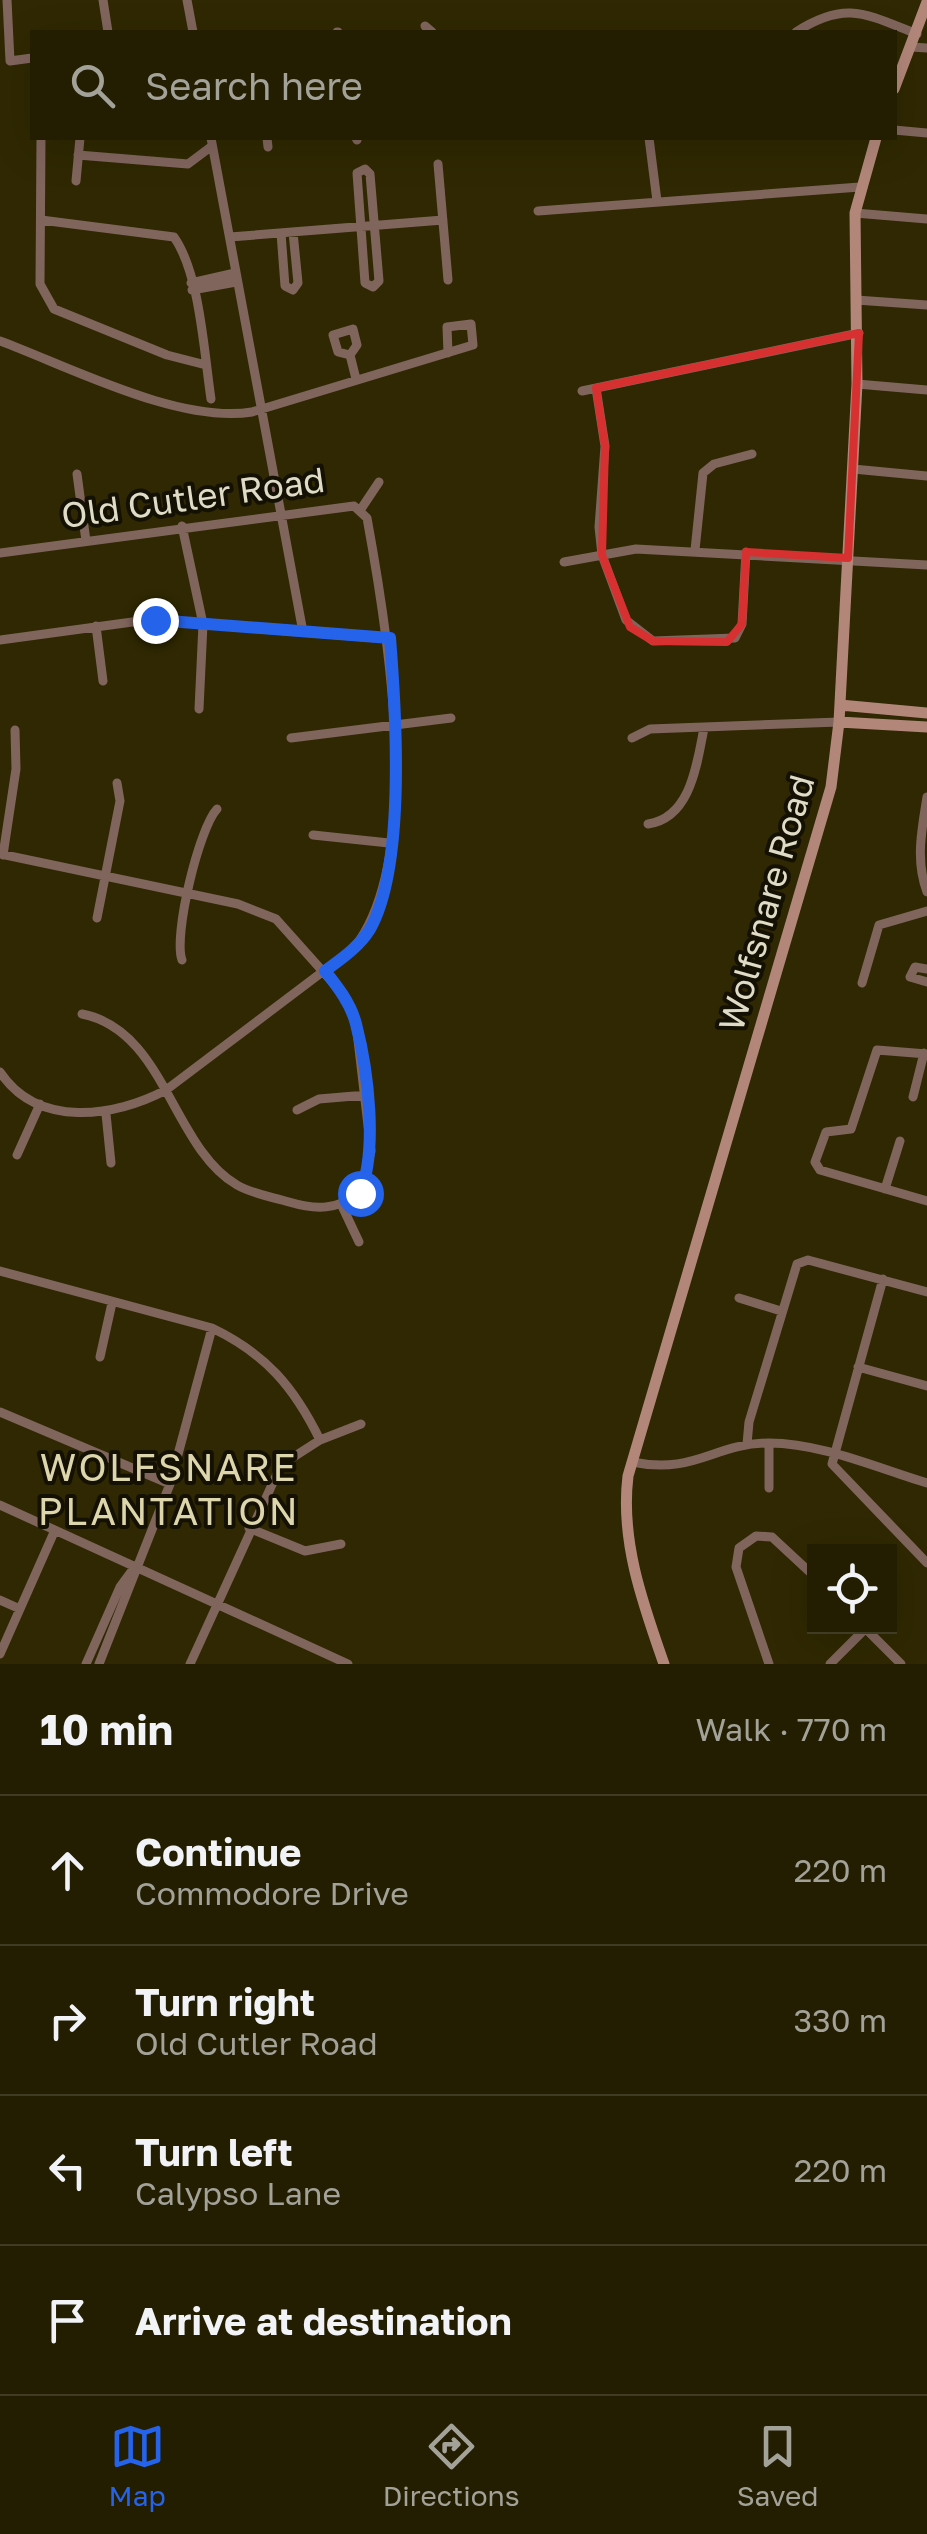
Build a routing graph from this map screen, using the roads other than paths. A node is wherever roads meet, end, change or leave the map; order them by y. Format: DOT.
graph roads {
  1 [pos="7,0"];
  2 [pos="103,0"];
  3 [pos="187,0"];
  4 [pos="927,2"];
  5 [pos="108,30"];
  6 [pos="193,30"];
  7 [pos="799,30"];
  8 [pos="917,34"];
  9 [pos="911,47"];
  10 [pos="927,48"];
  11 [pos="30,58"];
  12 [pos="897,81"];
  13 [pos="897,130"];
  14 [pos="927,132"];
  15 [pos="41,140"];
  16 [pos="80,140"];
  17 [pos="649,140"];
  18 [pos="875,140"];
  19 [pos="212,142"];
  20 [pos="78,155"];
  21 [pos="438,164"];
  22 [pos="76,182"];
  23 [pos="860,187"];
  24 [pos="657,202"];
  25 [pos="538,211"];
  26 [pos="855,213"];
  27 [pos="927,219"];
  28 [pos="41,220"];
  29 [pos="443,220"];
  30 [pos="374,225"];
  31 [pos="361,226"];
  32 [pos="293,232"];
  33 [pos="281,233"];
  34 [pos="230,237"];
  35 [pos="236,277"];
  36 [pos="448,280"];
  37 [pos="192,286"];
  38 [pos="856,300"];
  39 [pos="927,305"];
  40 [pos="859,333"];
  41 [pos="0,341"];
  42 [pos="448,353"];
  43 [pos="350,355"];
  44 [pos="206,365"];
  45 [pos="356,379"];
  46 [pos="857,384"];
  47 [pos="596,388"];
  48 [pos="927,390"];
  49 [pos="582,391"];
  50 [pos="211,399"];
  51 [pos="262,409"];
  52 [pos="752,454"];
  53 [pos="852,468"];
  54 [pos="77,474"];
  55 [pos="927,476"];
  56 [pos="380,482"];
  57 [pos="361,509"];
  58 [pos="281,513"];
  59 [pos="182,526"];
  60 [pos="86,541"];
  61 [pos="696,550"];
  62 [pos="746,552"];
  63 [pos="0,553"];
  64 [pos="602,555"];
  65 [pos="848,558"];
  66 [pos="564,562"];
  67 [pos="927,564"];
  68 [pos="202,624"];
  69 [pos="96,626"];
  70 [pos="303,632"];
  71 [pos="390,638"];
  72 [pos="736,638"];
  73 [pos="0,640"];
  74 [pos="744,647"];
  75 [pos="103,681"];
  76 [pos="840,706"];
  77 [pos="199,709"];
  78 [pos="927,714"];
  79 [pos="451,718"];
  80 [pos="839,722"];
  81 [pos="397,724"];
  82 [pos="927,726"];
  83 [pos="704,728"];
  84 [pos="15,730"];
  85 [pos="291,738"];
  86 [pos="632,738"];
  87 [pos="117,782"];
  88 [pos="927,797"];
  89 [pos="217,809"];
  90 [pos="648,824"];
  91 [pos="313,835"];
  92 [pos="390,843"];
  93 [pos="1,854"];
  94 [pos="924,874"];
  95 [pos="105,876"];
  96 [pos="927,892"];
  97 [pos="189,894"];
  98 [pos="927,911"];
  99 [pos="96,918"];
  100 [pos="182,960"];
  101 [pos="927,970"];
  102 [pos="325,971"];
  103 [pos="927,982"];
  104 [pos="862,983"];
  105 [pos="82,1014"];
  106 [pos="925,1053"];
  107 [pos="0,1072"];
  108 [pos="166,1090"];
  109 [pos="366,1095"];
  110 [pos="913,1097"];
  111 [pos="40,1104"];
  112 [pos="298,1110"];
  113 [pos="106,1114"];
  114 [pos="900,1140"];
  115 [pos="18,1155"];
  116 [pos="111,1163"];
  117 [pos="885,1189"];
  118 [pos="927,1201"];
  119 [pos="342,1206"];
  120 [pos="359,1242"];
  121 [pos="0,1271"];
  122 [pos="883,1279"];
  123 [pos="927,1292"];
  124 [pos="739,1298"];
  125 [pos="112,1303"];
  126 [pos="781,1311"];
  127 [pos="212,1328"];
  128 [pos="100,1358"];
  129 [pos="858,1367"];
  130 [pos="927,1386"];
  131 [pos="0,1412"];
  132 [pos="361,1424"];
  133 [pos="320,1440"];
  134 [pos="769,1443"];
  135 [pos="747,1444"];
  136 [pos="832,1455"];
  137 [pos="632,1462"];
  138 [pos="862,1464"];
  139 [pos="849,1483"];
  140 [pos="927,1483"];
  141 [pos="170,1484"];
  142 [pos="770,1488"];
  143 [pos="0,1505"];
  144 [pos="249,1528"];
  145 [pos="56,1530"];
  146 [pos="341,1544"];
  147 [pos="927,1563"];
  148 [pos="136,1566"];
  149 [pos="807,1569"];
  150 [pos="0,1600"];
  151 [pos="216,1602"];
  152 [pos="20,1608"];
  153 [pos="858,1634"];
  154 [pos="870,1634"];
  155 [pos="0,1654"];
  156 [pos="86,1664"];
  157 [pos="99,1664"];
  158 [pos="190,1664"];
  159 [pos="348,1664"];
  160 [pos="664,1664"];
  161 [pos="770,1664"];
  162 [pos="830,1664"];
  163 [pos="901,1664"];
  1 -- 11 [label="street"];
  2 -- 5 [label="street"];
  3 -- 6 [label="street"];
  4 -- 8 [label="street"];
  7 -- 8 [label="street"];
  8 -- 9 [label="street"];
  9 -- 10 [label="street"];
  9 -- 12 [label="street"];
  13 -- 14 [label="street"];
  15 -- 28 [label="street"];
  16 -- 20 [label="street"];
  17 -- 24 [label="street"];
  18 -- 23 [label="street, Wolfsnare Road"];
  19 -- 20 [label="street"];
  19 -- 34 [label="street"];
  20 -- 22 [label="street"];
  21 -- 29 [label="street"];
  23 -- 24 [label="street"];
  23 -- 26 [label="street, Wolfsnare Road"];
  24 -- 25 [label="street"];
  26 -- 27 [label="street"];
  26 -- 38 [label="street, Wolfsnare Road"];
  28 -- 37 [label="street"];
  28 -- 44 [label="street"];
  29 -- 30 [label="street"];
  29 -- 36 [label="street"];
  30 -- 31 [label="street"];
  30 -- 31 [label="street"];
  30 -- 31 [label="street"];
  31 -- 32 [label="street"];
  32 -- 33 [label="street"];
  32 -- 33 [label="street"];
  33 -- 34 [label="street"];
  34 -- 35 [label="street"];
  35 -- 37 [label="street"];
  35 -- 51 [label="street"];
  37 -- 44 [label="street"];
  38 -- 39 [label="street"];
  38 -- 40 [label="street, Wolfsnare Road"];
  40 -- 46 [label="street, Wolfsnare Road"];
  40 -- 47 [label="street"];
  41 -- 51 [label="street"];
  42 -- 45 [label="street"];
  43 -- 45 [label="street"];
  44 -- 50 [label="street"];
  45 -- 51 [label="street"];
  46 -- 48 [label="street"];
  46 -- 53 [label="street, Wolfsnare Road"];
  47 -- 49 [label="street"];
  47 -- 64 [label="street"];
  51 -- 58 [label="street"];
  52 -- 61 [label="street"];
  53 -- 55 [label="street"];
  53 -- 65 [label="street, Wolfsnare Road"];
  54 -- 60 [label="street"];
  56 -- 57 [label="street"];
  57 -- 58 [label="street, Old Cutler Road"];
  57 -- 71 [label="street, Old Cutler Road"];
  58 -- 59 [label="street, Old Cutler Road"];
  58 -- 70 [label="street"];
  59 -- 60 [label="street, Old Cutler Road"];
  59 -- 68 [label="street"];
  60 -- 63 [label="street, Old Cutler Road"];
  61 -- 62 [label="street"];
  61 -- 64 [label="street"];
  62 -- 65 [label="street"];
  62 -- 72 [label="street"];
  64 -- 66 [label="street"];
  64 -- 72 [label="street"];
  65 -- 67 [label="street"];
  65 -- 76 [label="street, Wolfsnare Road"];
  68 -- 69 [label="street"];
  68 -- 70 [label="street"];
  68 -- 77 [label="street"];
  69 -- 73 [label="street"];
  69 -- 75 [label="street"];
  70 -- 71 [label="street"];
  71 -- 81 [label="street, Old Cutler Road"];
  72 -- 74 [label="street"];
  76 -- 78 [label="street"];
  76 -- 80 [label="street, Wolfsnare Road"];
  79 -- 81 [label="street"];
  80 -- 82 [label="street"];
  80 -- 83 [label="street"];
  80 -- 137 [label="street, Wolfsnare Road"];
  81 -- 85 [label="street"];
  81 -- 92 [label="street, Old Cutler Road"];
  83 -- 86 [label="street"];
  83 -- 90 [label="street"];
  84 -- 93 [label="street"];
  87 -- 95 [label="street"];
  88 -- 94 [label="street"];
  89 -- 97 [label="street"];
  91 -- 92 [label="street"];
  92 -- 102 [label="street, Old Cutler Road"];
  93 -- 95 [label="street"];
  94 -- 96 [label="street"];
  95 -- 97 [label="street"];
  95 -- 99 [label="street"];
  97 -- 100 [label="street"];
  97 -- 102 [label="street"];
  98 -- 104 [label="street"];
  101 -- 103 [label="street"];
  102 -- 108 [label="street, Old Cutler Road"];
  102 -- 109 [label="street"];
  105 -- 108 [label="street"];
  106 -- 110 [label="street"];
  106 -- 117 [label="street"];
  107 -- 111 [label="street, Old Cutler Road"];
  108 -- 113 [label="street, Old Cutler Road"];
  108 -- 119 [label="street"];
  109 -- 112 [label="street"];
  109 -- 119 [label="street"];
  111 -- 113 [label="street, Old Cutler Road"];
  111 -- 115 [label="street"];
  113 -- 116 [label="street"];
  114 -- 117 [label="street"];
  117 -- 118 [label="street"];
  119 -- 120 [label="street"];
  121 -- 125 [label="street"];
  122 -- 123 [label="street"];
  122 -- 126 [label="street"];
  122 -- 129 [label="street"];
  124 -- 126 [label="street"];
  125 -- 127 [label="street"];
  125 -- 128 [label="street"];
  126 -- 135 [label="street"];
  127 -- 133 [label="street"];
  127 -- 141 [label="street"];
  129 -- 130 [label="street"];
  129 -- 136 [label="street"];
  131 -- 141 [label="street"];
  132 -- 133 [label="street"];
  133 -- 144 [label="street"];
  134 -- 135 [label="street"];
  134 -- 136 [label="street"];
  134 -- 142 [label="street"];
  135 -- 137 [label="street"];
  136 -- 138 [label="street"];
  136 -- 139 [label="street"];
  137 -- 160 [label="street, Wolfsnare Road"];
  138 -- 139 [label="street"];
  138 -- 140 [label="street"];
  139 -- 147 [label="street"];
  141 -- 148 [label="street"];
  143 -- 145 [label="street"];
  144 -- 146 [label="street"];
  144 -- 151 [label="street"];
  145 -- 148 [label="street"];
  145 -- 152 [label="street"];
  148 -- 151 [label="street"];
  148 -- 156 [label="street"];
  148 -- 157 [label="street"];
  149 -- 161 [label="street"];
  150 -- 152 [label="street"];
  151 -- 158 [label="street"];
  151 -- 159 [label="street"];
  152 -- 155 [label="street"];
  153 -- 162 [label="street"];
  154 -- 163 [label="street"];
}
